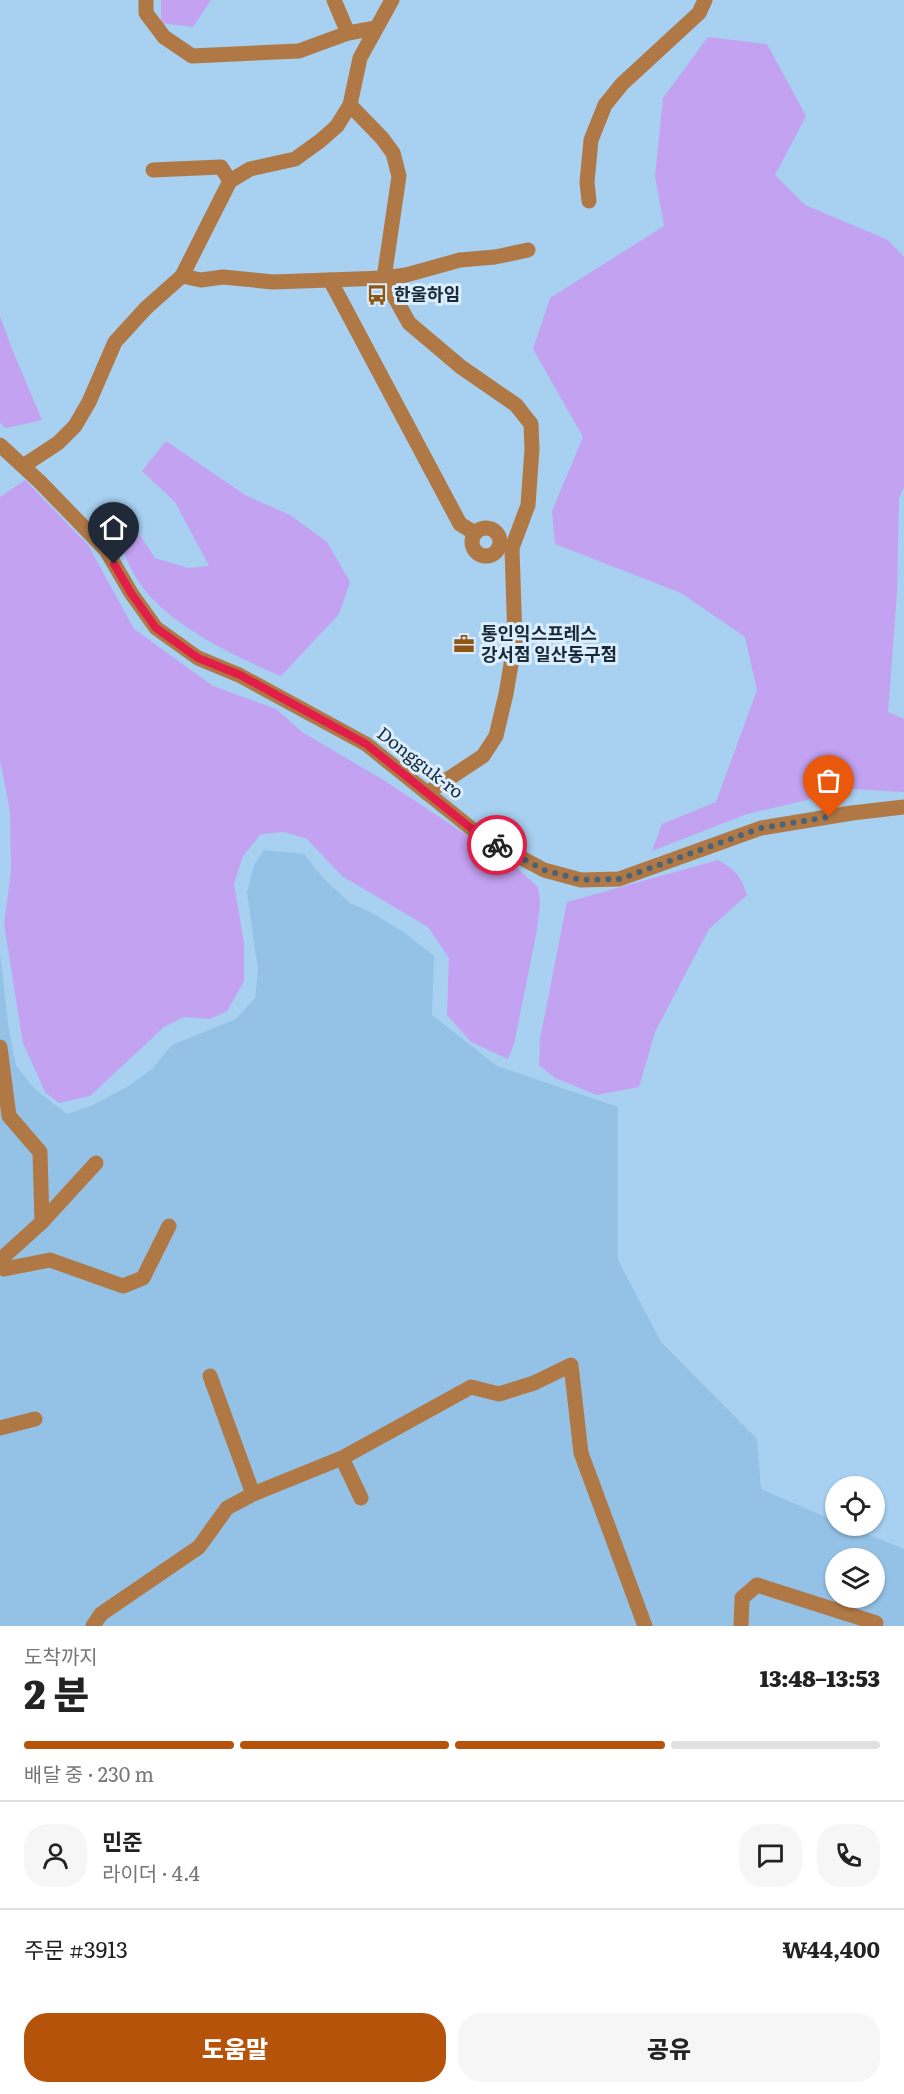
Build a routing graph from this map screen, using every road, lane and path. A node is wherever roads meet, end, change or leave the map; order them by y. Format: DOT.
graph roads {
  1 [pos="146,0"];
  2 [pos="334,0"];
  3 [pos="392,0"];
  4 [pos="705,0"];
  5 [pos="376,28"];
  6 [pos="348,33"];
  7 [pos="350,105"];
  8 [pos="153,170"];
  9 [pos="230,180"];
  10 [pos="589,201"];
  11 [pos="528,250"];
  12 [pos="182,276"];
  13 [pos="384,278"];
  14 [pos="330,280"];
  15 [pos="0,445"];
  16 [pos="23,466"];
  17 [pos="506,547"];
  18 [pos="427,793"];
  19 [pos="904,807"];
  20 [pos="0,1047"];
  21 [pos="96,1163"];
  22 [pos="42,1222"];
  23 [pos="169,1226"];
  24 [pos="0,1260"];
  25 [pos="0,1266"];
  26 [pos="210,1376"];
  27 [pos="35,1419"];
  28 [pos="0,1428"];
  29 [pos="342,1458"];
  30 [pos="253,1494"];
  31 [pos="361,1498"];
  32 [pos="876,1623"];
  33 [pos="93,1626"];
  34 [pos="645,1626"];
  35 [pos="741,1626"];
  1 -- 6 [label="street"];
  2 -- 6 [label="street"];
  3 -- 5 [label="street"];
  4 -- 10 [label="street"];
  5 -- 6 [label="street"];
  5 -- 7 [label="street"];
  7 -- 9 [label="street"];
  7 -- 13 [label="street"];
  8 -- 9 [label="street"];
  9 -- 12 [label="street"];
  11 -- 13 [label="street"];
  12 -- 14 [label="street"];
  12 -- 16 [label="street"];
  13 -- 14 [label="street"];
  13 -- 17 [label="street"];
  14 -- 17 [label="street"];
  15 -- 16 [label="street, Dongguk-ro"];
  16 -- 18 [label="street, Dongguk-ro"];
  17 -- 18 [label="street"];
  18 -- 19 [label="street, Dongguk-ro"];
  20 -- 22 [label="street"];
  21 -- 22 [label="street"];
  22 -- 24 [label="street"];
  23 -- 25 [label="street"];
  26 -- 30 [label="street"];
  27 -- 28 [label="street"];
  29 -- 30 [label="street"];
  29 -- 31 [label="street"];
  29 -- 34 [label="street"];
  30 -- 33 [label="street"];
  32 -- 35 [label="street"];
}
